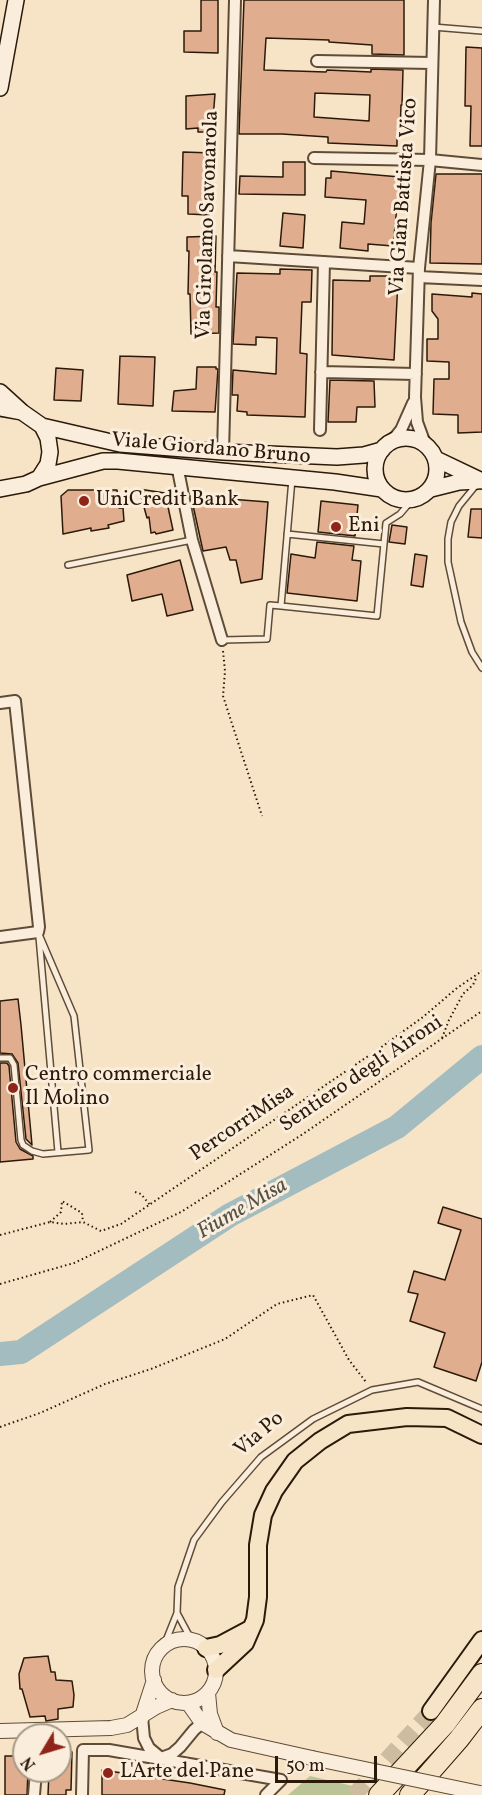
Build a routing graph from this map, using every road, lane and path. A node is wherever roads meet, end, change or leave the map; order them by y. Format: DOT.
graph roads {
  1 [pos="16,0"];
  2 [pos="235,0"];
  3 [pos="434,0"];
  4 [pos="433,27"];
  5 [pos="482,32"];
  6 [pos="317,61"];
  7 [pos="432,63"];
  8 [pos="0,88"];
  9 [pos="314,158"];
  10 [pos="430,160"];
  11 [pos="482,165"];
  12 [pos="228,256"];
  13 [pos="324,262"];
  14 [pos="419,273"];
  15 [pos="482,280"];
  16 [pos="321,372"];
  17 [pos="416,374"];
  18 [pos="0,392"];
  19 [pos="415,397"];
  20 [pos="0,408"];
  21 [pos="22,412"];
  22 [pos="42,426"];
  23 [pos="320,430"];
  24 [pos="425,444"];
  25 [pos="387,446"];
  26 [pos="223,452"];
  27 [pos="436,459"];
  28 [pos="177,465"];
  29 [pos="293,477"];
  30 [pos="39,478"];
  31 [pos="481,481"];
  32 [pos="0,489"];
  33 [pos="382,489"];
  34 [pos="431,489"];
  35 [pos="412,500"];
  36 [pos="287,534"];
  37 [pos="192,540"];
  38 [pos="384,544"];
  39 [pos="68,566"];
  40 [pos="280,606"];
  41 [pos="222,640"];
  42 [pos="482,668"];
  43 [pos="0,703"];
  44 [pos="262,816"];
  45 [pos="38,932"];
  46 [pos="0,937"];
  47 [pos="482,971"];
  48 [pos="478,974"];
  49 [pos="482,1011"];
  50 [pos="442,1039"];
  51 [pos="0,1058"];
  52 [pos="58,1152"];
  53 [pos="135,1192"];
  54 [pos="150,1205"];
  55 [pos="50,1222"];
  56 [pos="83,1222"];
  57 [pos="0,1235"];
  58 [pos="0,1284"];
  59 [pos="372,1390"];
  60 [pos="482,1409"];
  61 [pos="0,1427"];
  62 [pos="482,1435"];
  63 [pos="177,1613"];
  64 [pos="250,1629"];
  65 [pos="482,1640"];
  66 [pos="199,1644"];
  67 [pos="163,1648"];
  68 [pos="216,1670"];
  69 [pos="482,1674"];
  70 [pos="154,1680"];
  71 [pos="208,1693"];
  72 [pos="171,1700"];
  73 [pos="188,1703"];
  74 [pos="482,1709"];
  75 [pos="431,1712"];
  76 [pos="142,1717"];
  77 [pos="202,1723"];
  78 [pos="72,1731"];
  79 [pos="217,1733"];
  80 [pos="161,1758"];
  81 [pos="481,1793"];
  82 [pos="82,1795"];
  83 [pos="266,1795"];
  84 [pos="379,1795"];
  85 [pos="410,1795"];
  1 -- 8 [label="main road"];
  2 -- 12 [label="street, Via Girolamo Savonarola"];
  3 -- 4 [label="street, Via Gian Battista Vico"];
  4 -- 5 [label="lane"];
  4 -- 7 [label="street, Via Gian Battista Vico"];
  6 -- 7 [label="street"];
  7 -- 10 [label="street, Via Gian Battista Vico"];
  9 -- 10 [label="street"];
  10 -- 11 [label="street"];
  10 -- 14 [label="street, Via Gian Battista Vico"];
  12 -- 13 [label="street"];
  12 -- 26 [label="street, Via Girolamo Savonarola"];
  13 -- 14 [label="street"];
  13 -- 16 [label="street"];
  14 -- 15 [label="street"];
  14 -- 17 [label="street, Via Gian Battista Vico"];
  16 -- 17 [label="street"];
  16 -- 23 [label="street"];
  17 -- 19 [label="street, Via Gian Battista Vico"];
  18 -- 21 [label="main road"];
  19 -- 24 [label="street, Via Gian Battista Vico"];
  19 -- 25 [label="street, Via Gian Battista Vico"];
  20 -- 21 [label="main road, Viale Giordano Bruno"];
  21 -- 22 [label="main road, Viale Giordano Bruno"];
  22 -- 26 [label="main road, Viale Giordano Bruno"];
  22 -- 30 [label="main road"];
  24 -- 25 [label="main road"];
  24 -- 27 [label="main road"];
  25 -- 26 [label="main road, Viale Giordano Bruno"];
  25 -- 33 [label="main road"];
  27 -- 31 [label="main road"];
  27 -- 34 [label="main road"];
  28 -- 29 [label="main road, Viale Giordano Bruno"];
  28 -- 30 [label="main road, Viale Giordano Bruno"];
  28 -- 37 [label="street"];
  29 -- 33 [label="main road, Viale Giordano Bruno"];
  29 -- 36 [label="lane"];
  30 -- 32 [label="main road, Viale Giordano Bruno"];
  31 -- 34 [label="main road"];
  31 -- 42 [label="lane"];
  33 -- 35 [label="main road"];
  34 -- 35 [label="main road"];
  35 -- 38 [label="lane"];
  36 -- 38 [label="lane"];
  36 -- 40 [label="lane"];
  37 -- 39 [label="lane"];
  37 -- 41 [label="street"];
  38 -- 40 [label="lane"];
  40 -- 41 [label="lane"];
  41 -- 44 [label="path"];
  43 -- 45 [label="street"];
  45 -- 46 [label="street"];
  45 -- 52 [label="lane"];
  45 -- 52 [label="lane"];
  47 -- 48 [label="path, PercorriMisa"];
  48 -- 50 [label="path"];
  48 -- 54 [label="path, PercorriMisa"];
  49 -- 50 [label="path, Sentiero degli Aironi"];
  50 -- 58 [label="path, Sentiero degli Aironi"];
  51 -- 52 [label="lane"];
  53 -- 54 [label="path"];
  54 -- 56 [label="path, PercorriMisa"];
  55 -- 56 [label="path, PercorriMisa"];
  55 -- 56 [label="path"];
  55 -- 57 [label="path, PercorriMisa"];
  59 -- 60 [label="lane, Via Po"];
  59 -- 61 [label="path"];
  59 -- 63 [label="lane, Via Po"];
  62 -- 64 [label="main road"];
  63 -- 66 [label="lane"];
  63 -- 67 [label="lane, Via Po"];
  64 -- 66 [label="main road"];
  64 -- 68 [label="main road"];
  65 -- 75 [label="main road"];
  66 -- 67 [label="street"];
  66 -- 68 [label="street"];
  67 -- 70 [label="street, Via Po"];
  68 -- 71 [label="street"];
  69 -- 84 [label="highway"];
  70 -- 72 [label="street"];
  70 -- 76 [label="street, Via Po"];
  71 -- 73 [label="street"];
  71 -- 79 [label="street"];
  72 -- 73 [label="street"];
  72 -- 76 [label="street"];
  73 -- 77 [label="street"];
  74 -- 85 [label="highway"];
  76 -- 78 [label="street"];
  76 -- 80 [label="street"];
  77 -- 79 [label="street"];
  77 -- 80 [label="street"];
  79 -- 81 [label="street, bridge"];
  80 -- 82 [label="street"];
  80 -- 83 [label="street"];
}
